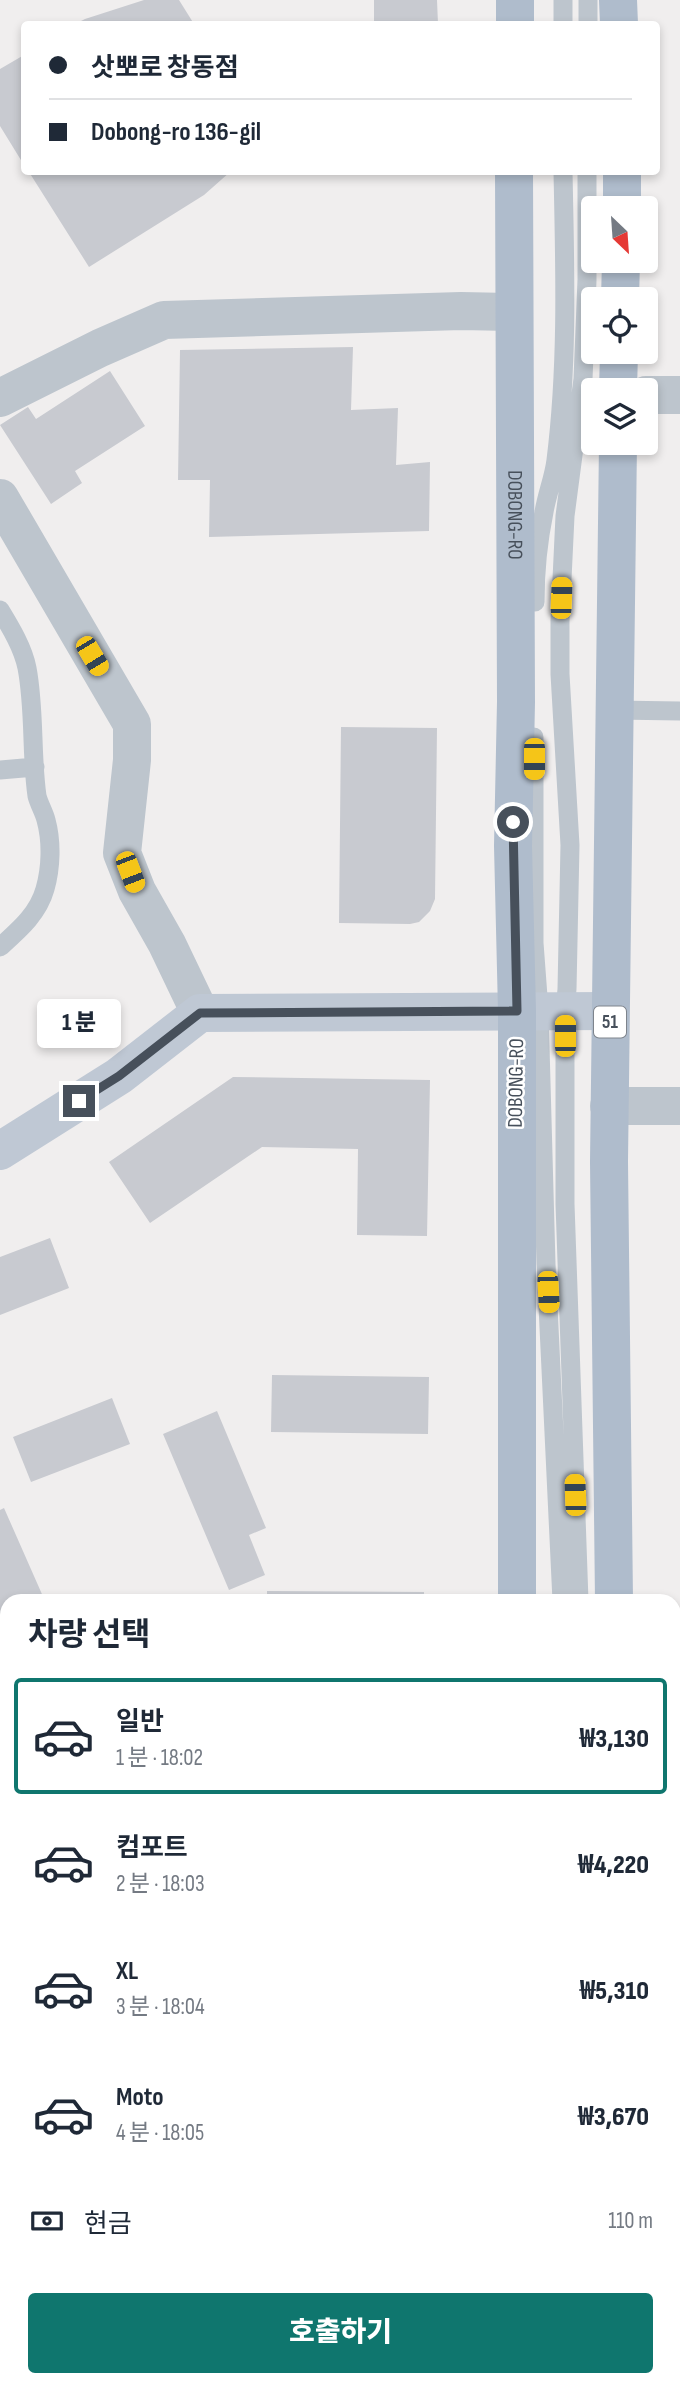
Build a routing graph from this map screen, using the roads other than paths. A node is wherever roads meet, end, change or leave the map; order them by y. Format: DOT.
graph roads {
  1 [pos="515,0"];
  2 [pos="563,0"];
  3 [pos="588,0"];
  4 [pos="618,0"];
  5 [pos="515,21"];
  6 [pos="563,21"];
  7 [pos="588,21"];
  8 [pos="619,21"];
  9 [pos="514,175"];
  10 [pos="563,175"];
  11 [pos="587,175"];
  12 [pos="622,175"];
  13 [pos="622,196"];
  14 [pos="513,312"];
  15 [pos="658,395"];
  16 [pos="680,396"];
  17 [pos="0,398"];
  18 [pos="618,455"];
  19 [pos="0,498"];
  20 [pos="0,610"];
  21 [pos="614,710"];
  22 [pos="680,711"];
  23 [pos="35,767"];
  24 [pos="0,770"];
  25 [pos="0,947"];
  26 [pos="540,1011"];
  27 [pos="610,1011"];
  28 [pos="200,1013"];
  29 [pos="609,1106"];
  30 [pos="680,1106"];
  31 [pos="0,1151"];
  32 [pos="517,1594"];
  33 [pos="562,1594"];
  34 [pos="579,1594"];
  35 [pos="614,1594"];
  1 -- 5 [label="main road"];
  2 -- 6 [label="lane"];
  3 -- 7 [label="lane"];
  4 -- 8 [label="main road"];
  9 -- 14 [label="main road, DOBONG-RO"];
  10 -- 26 [label="lane"];
  11 -- 26 [label="lane"];
  12 -- 13 [label="main road"];
  14 -- 17 [label="street"];
  14 -- 26 [label="main road, DOBONG-RO"];
  15 -- 16 [label="street"];
  18 -- 21 [label="main road, 51"];
  19 -- 28 [label="street"];
  20 -- 23 [label="lane"];
  21 -- 22 [label="lane"];
  21 -- 27 [label="main road, 51"];
  23 -- 24 [label="lane"];
  23 -- 25 [label="lane"];
  26 -- 27 [label="street"];
  26 -- 28 [label="street"];
  26 -- 32 [label="main road, DOBONG-RO"];
  26 -- 33 [label="lane"];
  26 -- 34 [label="lane"];
  27 -- 29 [label="main road, 51"];
  28 -- 31 [label="street"];
  29 -- 30 [label="street"];
  29 -- 35 [label="main road, 51"];
}
